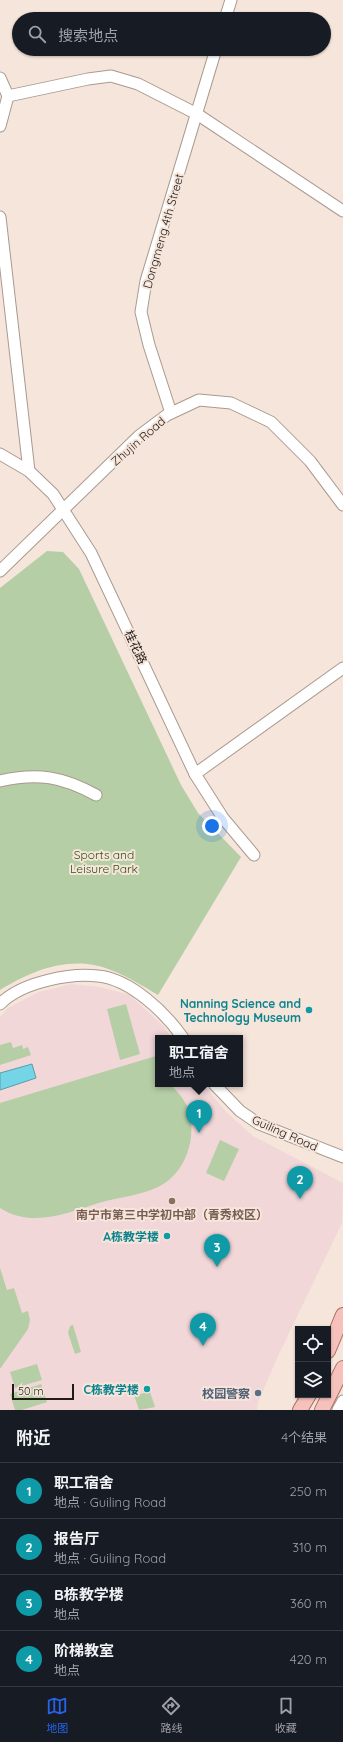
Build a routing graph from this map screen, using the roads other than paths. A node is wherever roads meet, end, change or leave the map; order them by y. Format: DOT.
graph roads {
  1 [pos="231,0"];
  2 [pos="228,12"];
  3 [pos="214,56"];
  4 [pos="0,78"];
  5 [pos="8,96"];
  6 [pos="197,114"];
  7 [pos="0,126"];
  8 [pos="343,211"];
  9 [pos="0,217"];
  10 [pos="172,413"];
  11 [pos="0,454"];
  12 [pos="29,471"];
  13 [pos="343,505"];
  14 [pos="64,510"];
  15 [pos="0,571"];
  16 [pos="343,668"];
  17 [pos="195,774"];
  18 [pos="0,781"];
  19 [pos="96,795"];
  20 [pos="254,855"];
  21 [pos="0,1004"];
  22 [pos="181,1035"];
  23 [pos="217,1087"];
  24 [pos="343,1156"];
  25 [pos="343,1315"];
  26 [pos="331,1344"];
  27 [pos="343,1368"];
  28 [pos="307,1398"];
  29 [pos="343,1401"];
  30 [pos="300,1410"];
  31 [pos="322,1410"];
  32 [pos="338,1410"];
  1 -- 2 [label="street"];
  3 -- 6 [label="street, Dongmeng 4th Street"];
  4 -- 5 [label="street"];
  5 -- 6 [label="street"];
  5 -- 7 [label="street"];
  6 -- 8 [label="street"];
  6 -- 10 [label="street, Dongmeng 4th Street"];
  9 -- 12 [label="street"];
  10 -- 13 [label="street, Zhujin Road"];
  10 -- 14 [label="street, Zhujin Road"];
  11 -- 12 [label="street, 桂花路"];
  12 -- 14 [label="street, 桂花路"];
  14 -- 15 [label="street, Zhujin Road"];
  14 -- 17 [label="street, 桂花路"];
  16 -- 17 [label="street"];
  17 -- 20 [label="street, 桂花路"];
  18 -- 19 [label="street"];
  21 -- 22 [label="street"];
  23 -- 24 [label="street, Guiling Road"];
  25 -- 26 [label="main road"];
  27 -- 31 [label="main road"];
  28 -- 30 [label="main road"];
  29 -- 32 [label="street"];
}
